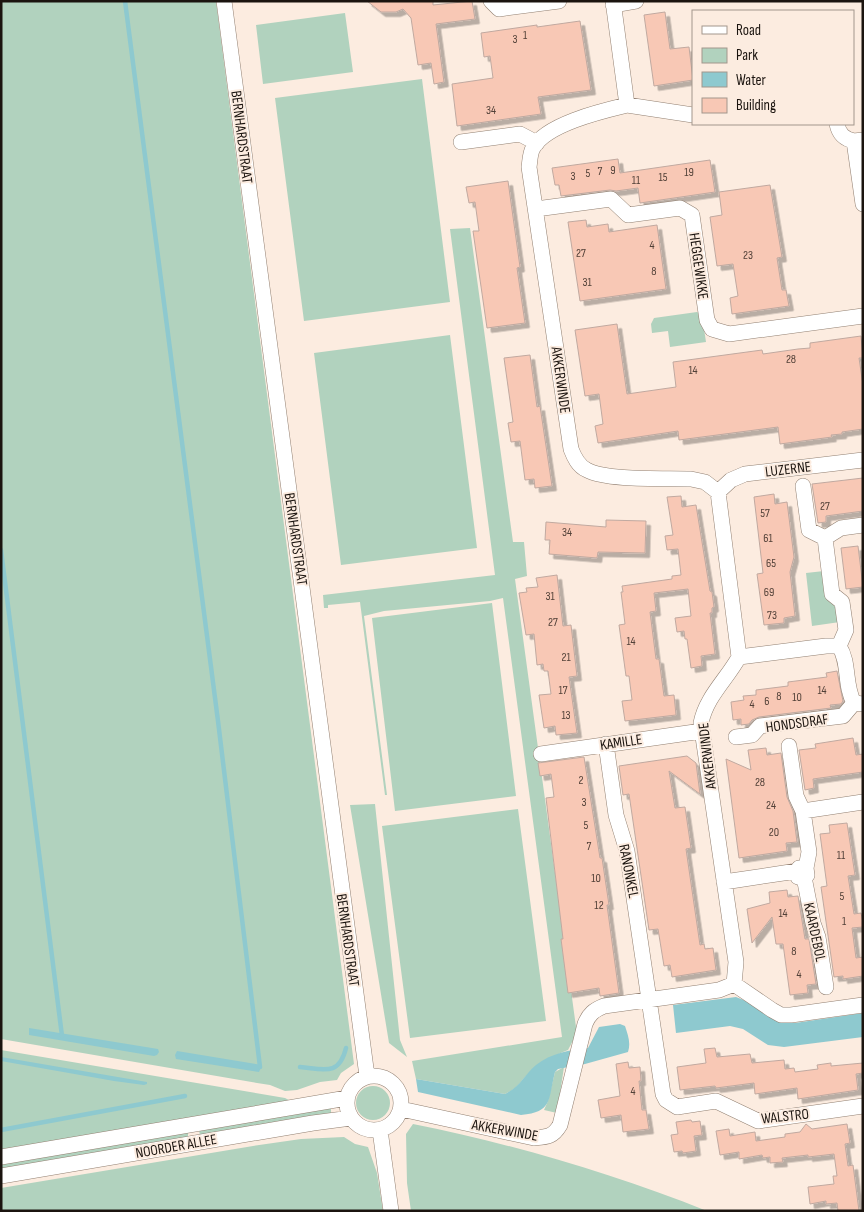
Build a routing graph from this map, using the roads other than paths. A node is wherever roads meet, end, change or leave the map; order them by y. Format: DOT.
graph roads {
  1 [pos="224,1"];
  2 [pos="491,1"];
  3 [pos="559,1"];
  4 [pos="636,1"];
  5 [pos="613,3"];
  6 [pos="628,105"];
  7 [pos="692,115"];
  8 [pos="837,125"];
  9 [pos="858,141"];
  10 [pos="461,142"];
  11 [pos="537,143"];
  12 [pos="863,204"];
  13 [pos="536,209"];
  14 [pos="863,316"];
  15 [pos="863,460"];
  16 [pos="803,486"];
  17 [pos="718,492"];
  18 [pos="863,525"];
  19 [pos="825,538"];
  20 [pos="838,646"];
  21 [pos="739,656"];
  22 [pos="858,703"];
  23 [pos="702,731"];
  24 [pos="736,737"];
  25 [pos="606,744"];
  26 [pos="789,746"];
  27 [pos="541,754"];
  28 [pos="863,802"];
  29 [pos="804,811"];
  30 [pos="802,872"];
  31 [pos="724,882"];
  32 [pos="734,984"];
  33 [pos="826,987"];
  34 [pos="650,999"];
  35 [pos="863,1005"];
  36 [pos="367,1076"];
  37 [pos="347,1098"];
  38 [pos="401,1109"];
  39 [pos="862,1110"];
  40 [pos="351,1118"];
  41 [pos="380,1130"];
  42 [pos="1,1157"];
  43 [pos="1,1176"];
  44 [pos="391,1211"];
  1 -- 36 [label="street, BERNHARDSTRAAT"];
  2 -- 3 [label="street"];
  4 -- 5 [label="street"];
  5 -- 6 [label="street"];
  6 -- 7 [label="street"];
  6 -- 11 [label="street"];
  8 -- 9 [label="street"];
  9 -- 12 [label="street"];
  10 -- 11 [label="street"];
  11 -- 13 [label="street, AKKERWINDE"];
  13 -- 14 [label="street, HEGGEWIKKE"];
  13 -- 17 [label="street, AKKERWINDE"];
  15 -- 17 [label="street, LUZERNE"];
  16 -- 19 [label="street"];
  17 -- 21 [label="street"];
  18 -- 19 [label="street"];
  19 -- 20 [label="street"];
  20 -- 21 [label="street"];
  20 -- 22 [label="street, HONDSDRAF"];
  21 -- 23 [label="street, AKKERWINDE"];
  22 -- 24 [label="street, HONDSDRAF"];
  23 -- 25 [label="street, KAMILLE"];
  23 -- 31 [label="street, AKKERWINDE"];
  25 -- 27 [label="street, KAMILLE"];
  25 -- 34 [label="street, RANONKEL"];
  26 -- 29 [label="street, KAARDEBOL"];
  28 -- 29 [label="street"];
  29 -- 30 [label="street, KAARDEBOL"];
  30 -- 31 [label="street"];
  30 -- 33 [label="street, KAARDEBOL"];
  31 -- 32 [label="street, AKKERWINDE"];
  32 -- 34 [label="street, AKKERWINDE"];
  32 -- 35 [label="street"];
  34 -- 38 [label="street, AKKERWINDE"];
  34 -- 39 [label="street, WALSTRO"];
  36 -- 37 [label="street"];
  36 -- 38 [label="street"];
  37 -- 40 [label="street"];
  37 -- 42 [label="street, NOORDER ALLEE"];
  38 -- 41 [label="street"];
  40 -- 41 [label="street"];
  40 -- 43 [label="street, NOORDER ALLEE"];
  41 -- 44 [label="street"];
}
